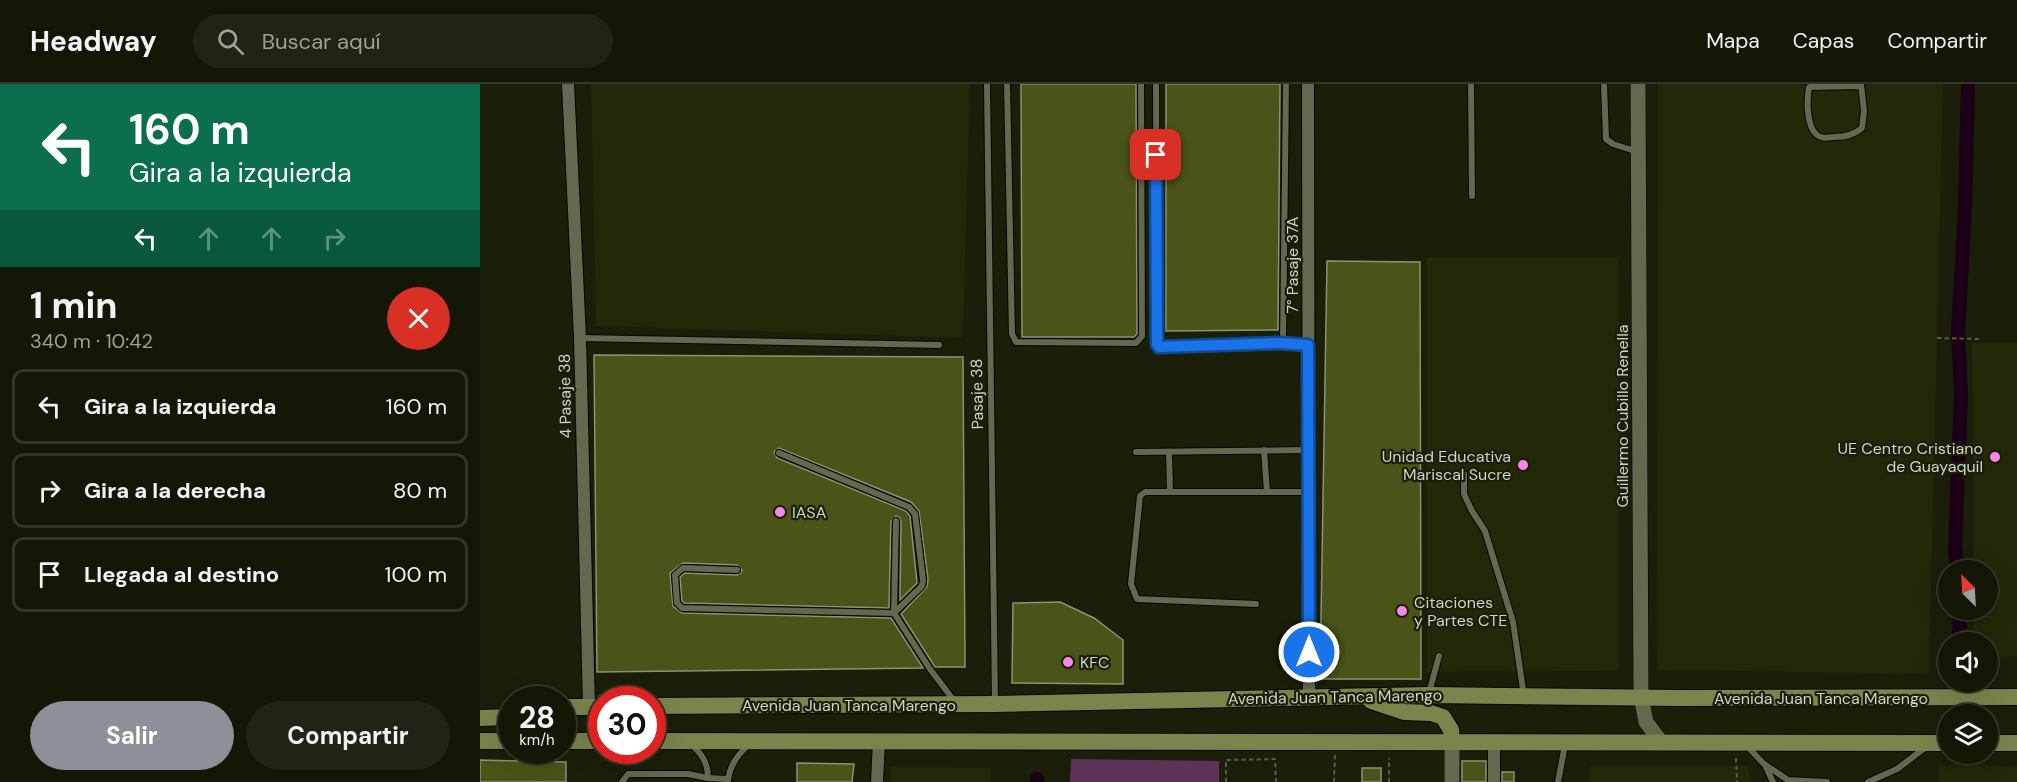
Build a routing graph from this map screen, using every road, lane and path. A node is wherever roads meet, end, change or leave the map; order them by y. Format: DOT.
graph roads {
  1 [pos="568,84"];
  2 [pos="987,84"];
  3 [pos="1008,84"];
  4 [pos="1141,84"];
  5 [pos="1155,84"];
  6 [pos="1286,84"];
  7 [pos="1308,84"];
  8 [pos="1471,84"];
  9 [pos="1604,84"];
  10 [pos="1638,84"];
  11 [pos="1861,85"];
  12 [pos="1638,152"];
  13 [pos="1473,196"];
  14 [pos="580,338"];
  15 [pos="1937,338"];
  16 [pos="1283,343"];
  17 [pos="1977,343"];
  18 [pos="939,345"];
  19 [pos="1308,345"];
  20 [pos="1264,450"];
  21 [pos="1309,450"];
  22 [pos="1136,452"];
  23 [pos="1169,452"];
  24 [pos="779,453"];
  25 [pos="1464,474"];
  26 [pos="1170,492"];
  27 [pos="1267,492"];
  28 [pos="1308,492"];
  29 [pos="896,521"];
  30 [pos="737,570"];
  31 [pos="1256,603"];
  32 [pos="894,614"];
  33 [pos="1439,656"];
  34 [pos="594,686"];
  35 [pos="1429,695"];
  36 [pos="1360,696"];
  37 [pos="1524,696"];
  38 [pos="1309,697"];
  39 [pos="1641,697"];
  40 [pos="2017,697"];
  41 [pos="957,704"];
  42 [pos="995,704"];
  43 [pos="666,706"];
  44 [pos="498,707"];
  45 [pos="480,708"];
  46 [pos="498,717"];
  47 [pos="480,718"];
  48 [pos="480,741"];
  49 [pos="498,741"];
  50 [pos="666,741"];
  51 [pos="689,741"];
  52 [pos="879,741"];
  53 [pos="1335,741"];
  54 [pos="1390,741"];
  55 [pos="1452,741"];
  56 [pos="752,742"];
  57 [pos="1494,742"];
  58 [pos="1566,742"];
  59 [pos="1661,742"];
  60 [pos="2017,742"];
  61 [pos="1740,743"];
  62 [pos="1931,743"];
  63 [pos="1938,743"];
  64 [pos="1998,743"];
  65 [pos="1764,764"];
  66 [pos="1897,769"];
  67 [pos="658,774"];
  68 [pos="696,778"];
  69 [pos="708,778"];
  70 [pos="728,781"];
  71 [pos="622,782"];
  72 [pos="658,782"];
  73 [pos="877,782"];
  74 [pos="1226,782"];
  75 [pos="1276,782"];
  76 [pos="1334,782"];
  77 [pos="1389,782"];
  78 [pos="1452,782"];
  79 [pos="1494,782"];
  80 [pos="1558,782"];
  81 [pos="1737,782"];
  82 [pos="1773,782"];
  83 [pos="1827,782"];
  84 [pos="1868,782"];
  85 [pos="1884,782"];
  1 -- 14 [label="street, 4 Pasaje 38"];
  2 -- 42 [label="lane, Pasaje 38"];
  3 -- 4 [label="lane"];
  5 -- 16 [label="lane"];
  6 -- 16 [label="lane"];
  7 -- 19 [label="street, 7° Pasaje 37A"];
  8 -- 13 [label="lane"];
  9 -- 12 [label="lane"];
  10 -- 12 [label="street, Guillermo Cubillo Renella"];
  11 -- 11 [label="lane"];
  12 -- 39 [label="street, Guillermo Cubillo Renella"];
  14 -- 18 [label="lane"];
  14 -- 34 [label="street, 4 Pasaje 38"];
  15 -- 17 [label="path"];
  16 -- 19 [label="lane"];
  19 -- 21 [label="street, 7° Pasaje 37A"];
  20 -- 21 [label="lane"];
  20 -- 23 [label="lane"];
  20 -- 27 [label="lane"];
  21 -- 28 [label="street, 7° Pasaje 37A"];
  22 -- 23 [label="lane"];
  23 -- 26 [label="lane"];
  24 -- 32 [label="lane"];
  25 -- 37 [label="lane"];
  26 -- 27 [label="lane"];
  26 -- 31 [label="lane"];
  27 -- 28 [label="lane"];
  28 -- 38 [label="street, 7° Pasaje 37A"];
  29 -- 32 [label="lane"];
  30 -- 32 [label="lane"];
  32 -- 41 [label="lane"];
  33 -- 35 [label="lane"];
  35 -- 36 [label="main road, Avenida Juan Tanca Marengo"];
  35 -- 37 [label="main road, Avenida Juan Tanca Marengo"];
  36 -- 38 [label="main road, Avenida Juan Tanca Marengo"];
  36 -- 55 [label="main road"];
  37 -- 39 [label="main road, Avenida Juan Tanca Marengo"];
  38 -- 42 [label="main road, Avenida Juan Tanca Marengo"];
  39 -- 40 [label="main road, Avenida Juan Tanca Marengo"];
  39 -- 59 [label="street, Guillermo Cubillo Renella"];
  41 -- 42 [label="main road, Avenida Juan Tanca Marengo"];
  41 -- 43 [label="main road, Avenida Juan Tanca Marengo"];
  44 -- 45 [label="main road"];
  46 -- 47 [label="main road"];
  48 -- 49 [label="main road"];
  50 -- 51 [label="main road"];
  51 -- 56 [label="main road"];
  51 -- 69 [label="lane"];
  52 -- 53 [label="main road"];
  52 -- 56 [label="main road"];
  52 -- 73 [label="street"];
  53 -- 54 [label="main road"];
  53 -- 76 [label="path"];
  54 -- 55 [label="main road"];
  54 -- 77 [label="path"];
  55 -- 57 [label="main road"];
  55 -- 78 [label="street"];
  56 -- 70 [label="lane"];
  57 -- 58 [label="main road"];
  57 -- 79 [label="street"];
  58 -- 59 [label="main road"];
  58 -- 80 [label="lane"];
  59 -- 61 [label="main road"];
  60 -- 64 [label="main road"];
  61 -- 62 [label="main road"];
  61 -- 65 [label="lane"];
  61 -- 81 [label="path"];
  62 -- 63 [label="main road"];
  62 -- 66 [label="lane"];
  65 -- 82 [label="lane"];
  65 -- 83 [label="lane"];
  66 -- 84 [label="lane"];
  66 -- 85 [label="lane"];
  67 -- 68 [label="lane"];
  67 -- 71 [label="lane"];
  67 -- 72 [label="lane"];
  68 -- 69 [label="lane"];
  69 -- 70 [label="lane"];
  74 -- 75 [label="path"];
}
